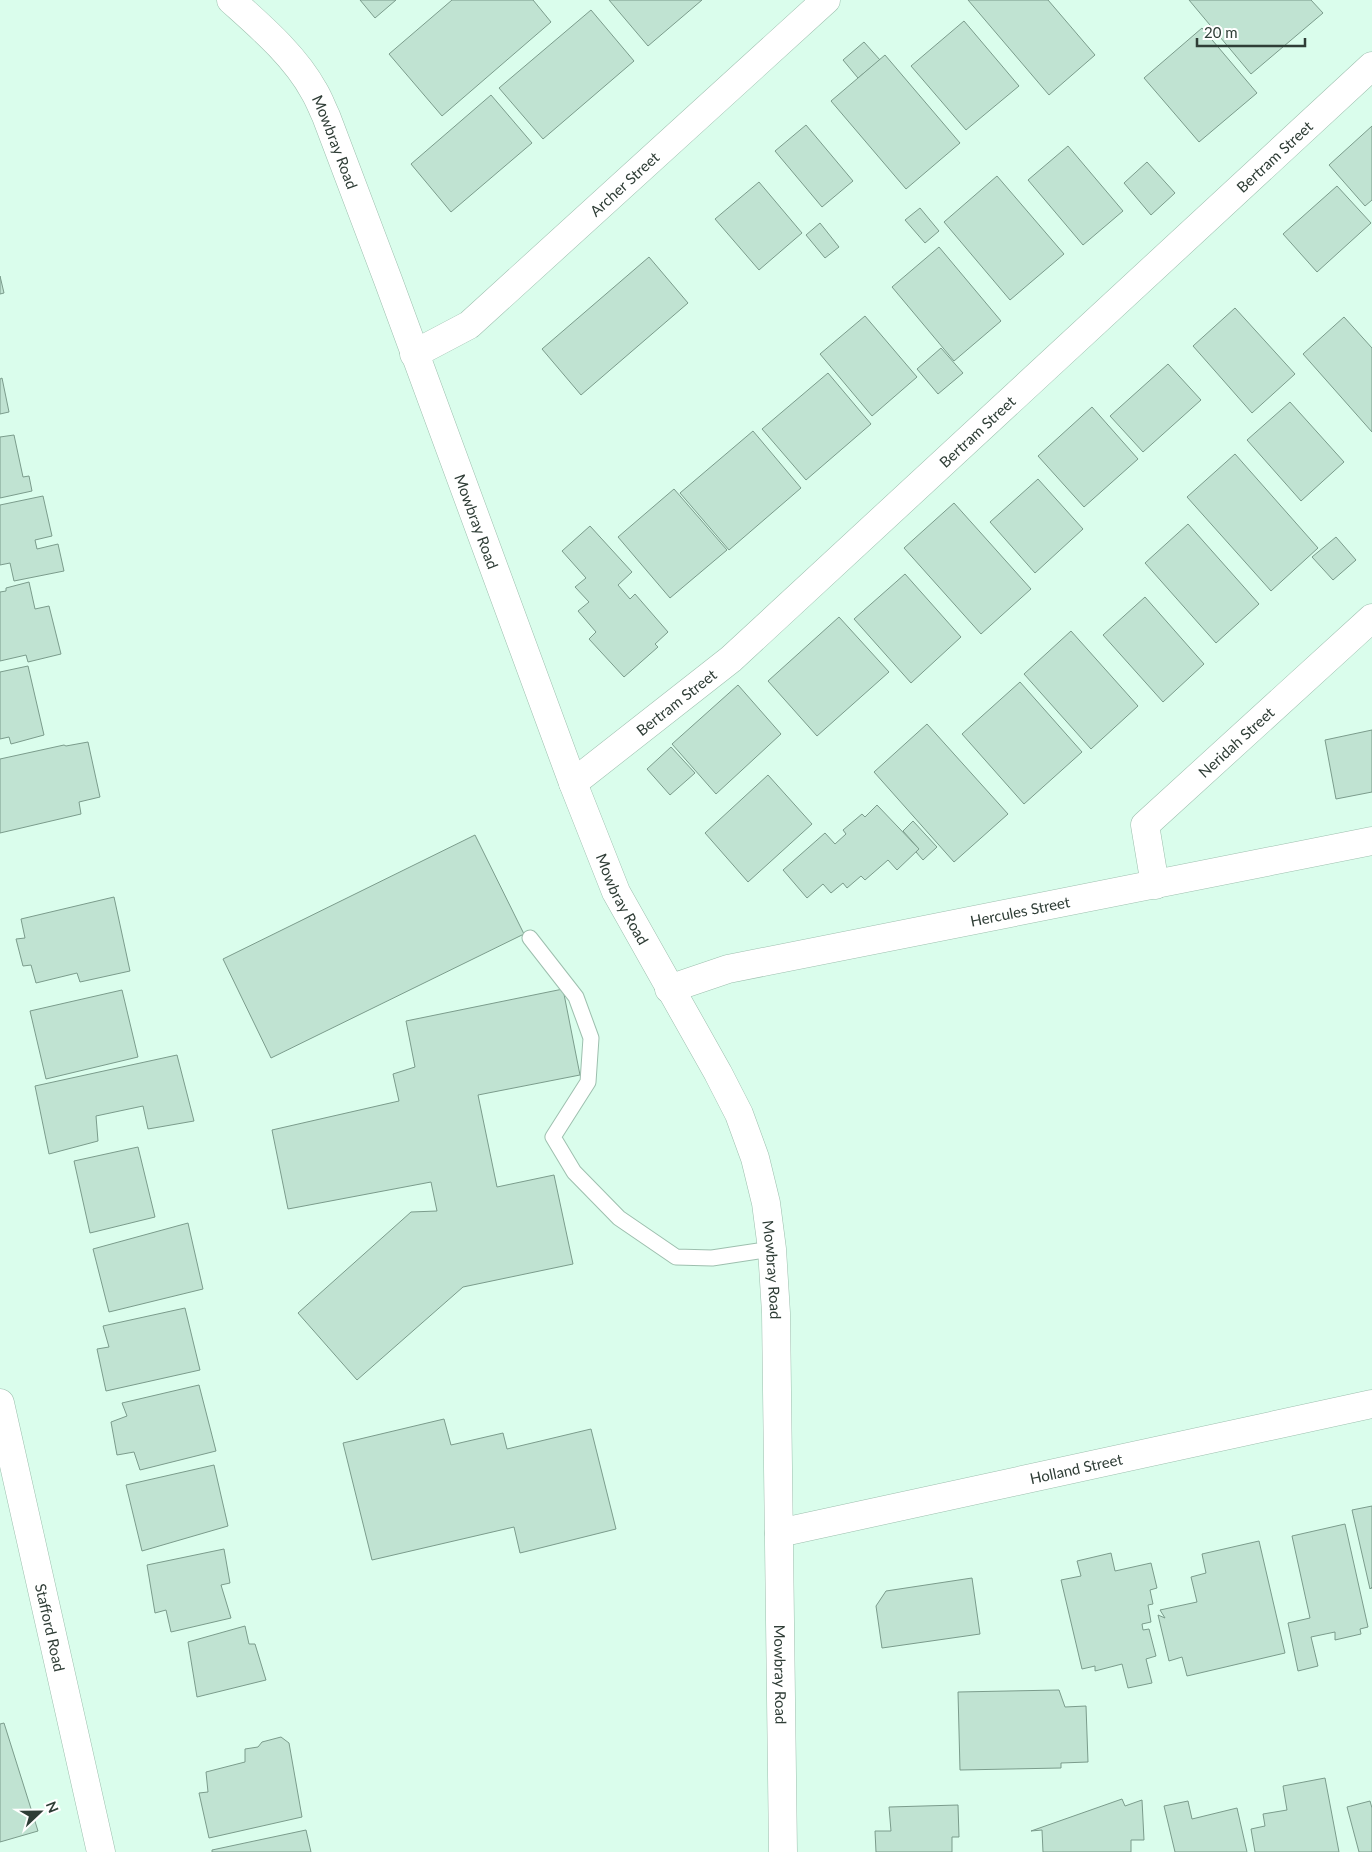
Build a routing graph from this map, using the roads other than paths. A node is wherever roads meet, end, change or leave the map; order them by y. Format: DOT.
graph roads {
  1 [pos="231,0"];
  2 [pos="826,0"];
  3 [pos="1372,66"];
  4 [pos="414,354"];
  5 [pos="1372,618"];
  6 [pos="573,783"];
  7 [pos="1372,841"];
  8 [pos="1155,885"];
  9 [pos="530,938"];
  10 [pos="669,989"];
  11 [pos="772,1249"];
  12 [pos="0,1403"];
  13 [pos="1372,1404"];
  14 [pos="779,1533"];
  15 [pos="101,1852"];
  16 [pos="783,1852"];
  1 -- 4 [label="street, Mowbray Road"];
  2 -- 4 [label="street, Archer Street"];
  3 -- 6 [label="street, Bertram Street"];
  4 -- 6 [label="street, Mowbray Road"];
  5 -- 8 [label="street, Neridah Street"];
  6 -- 10 [label="street, Mowbray Road"];
  7 -- 8 [label="street, Hercules Street"];
  8 -- 10 [label="street, Hercules Street"];
  9 -- 11 [label="lane"];
  10 -- 11 [label="street, Mowbray Road"];
  11 -- 14 [label="street, Mowbray Road"];
  12 -- 15 [label="street, Stafford Road"];
  13 -- 14 [label="street, Holland Street"];
  14 -- 16 [label="street, Mowbray Road"];
}
